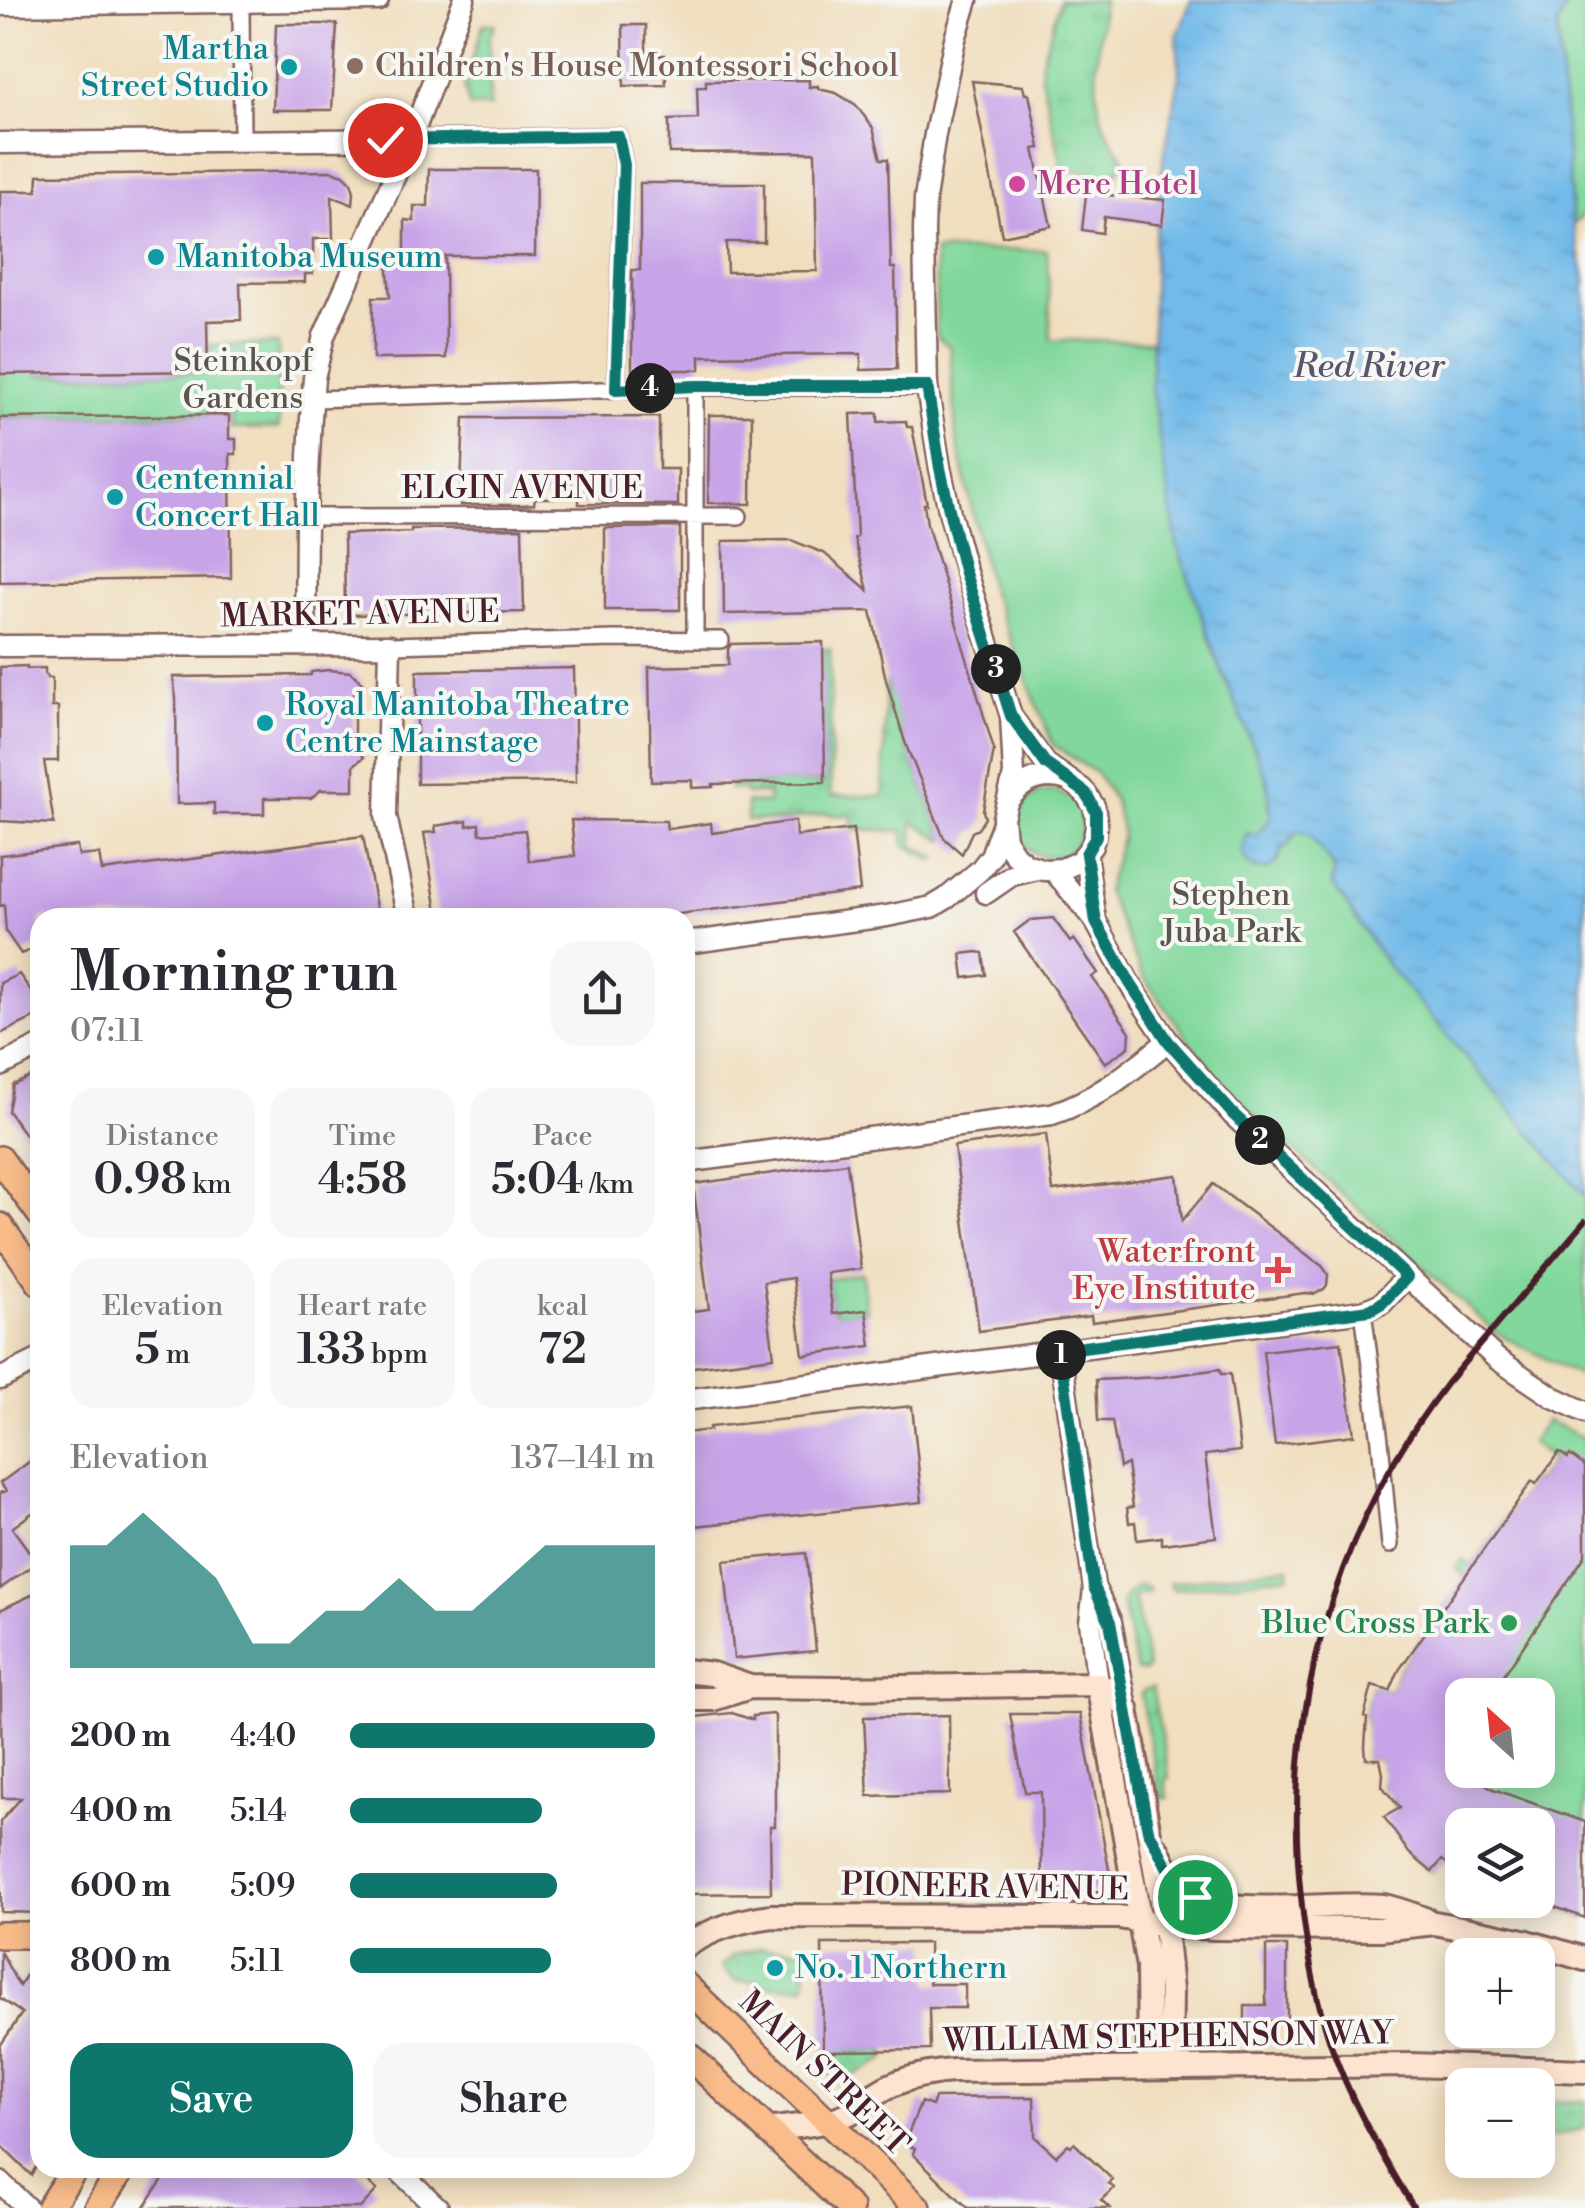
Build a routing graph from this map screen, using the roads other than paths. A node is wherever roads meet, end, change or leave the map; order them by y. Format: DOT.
graph roads {
  1 [pos="378,0"];
  2 [pos="464,0"];
  3 [pos="967,0"];
  4 [pos="241,2"];
  5 [pos="0,5"];
  6 [pos="411,139"];
  7 [pos="242,141"];
  8 [pos="0,144"];
  9 [pos="695,386"];
  10 [pos="927,386"];
  11 [pos="616,390"];
  12 [pos="312,398"];
  13 [pos="695,516"];
  14 [pos="738,516"];
  15 [pos="306,517"];
  16 [pos="695,639"];
  17 [pos="721,640"];
  18 [pos="305,644"];
  19 [pos="390,645"];
  20 [pos="0,646"];
  21 [pos="1011,716"];
  22 [pos="1067,780"];
  23 [pos="1004,814"];
  24 [pos="1086,854"];
  25 [pos="1045,870"];
  26 [pos="986,892"];
  27 [pos="406,908"];
  28 [pos="1096,922"];
  29 [pos="695,941"];
  30 [pos="1168,1041"];
  31 [pos="30,1051"];
  32 [pos="0,1066"];
  33 [pos="0,1159"];
  34 [pos="695,1161"];
  35 [pos="30,1200"];
  36 [pos="0,1226"];
  37 [pos="30,1269"];
  38 [pos="1407,1277"];
  39 [pos="1363,1311"];
  40 [pos="1060,1350"];
  41 [pos="30,1364"];
  42 [pos="0,1379"];
  43 [pos="695,1399"];
  44 [pos="1585,1412"];
  45 [pos="1390,1545"];
  46 [pos="1094,1587"];
  47 [pos="695,1673"];
  48 [pos="1098,1684"];
  49 [pos="750,1687"];
  50 [pos="695,1699"];
  51 [pos="1127,1709"];
  52 [pos="1148,1830"];
  53 [pos="1140,1922"];
  54 [pos="1435,1923"];
  55 [pos="1165,1926"];
  56 [pos="0,1935"];
  57 [pos="30,1935"];
  58 [pos="695,1941"];
  59 [pos="1585,1959"];
  60 [pos="695,1996"];
  61 [pos="695,2062"];
  62 [pos="1160,2068"];
  63 [pos="1585,2070"];
  64 [pos="827,2121"];
  65 [pos="766,2130"];
  66 [pos="68,2178"];
  67 [pos="116,2178"];
  68 [pos="406,2178"];
  69 [pos="0,2182"];
  70 [pos="26,2208"];
  71 [pos="48,2208"];
  72 [pos="97,2208"];
  73 [pos="438,2208"];
  74 [pos="850,2208"];
  75 [pos="918,2208"];
  1 -- 4 [label="street"];
  2 -- 6 [label="street"];
  3 -- 10 [label="street"];
  4 -- 5 [label="street"];
  4 -- 7 [label="street"];
  6 -- 7 [label="street"];
  6 -- 11 [label="street"];
  6 -- 12 [label="street"];
  7 -- 8 [label="street"];
  9 -- 10 [label="street"];
  9 -- 11 [label="street"];
  9 -- 13 [label="street"];
  10 -- 21 [label="street"];
  11 -- 12 [label="street"];
  12 -- 15 [label="street"];
  13 -- 14 [label="street, ELGIN AVENUE"];
  13 -- 15 [label="street, ELGIN AVENUE"];
  13 -- 16 [label="street"];
  15 -- 18 [label="street"];
  16 -- 17 [label="street, MARKET AVENUE"];
  16 -- 19 [label="street, MARKET AVENUE"];
  18 -- 19 [label="street, MARKET AVENUE"];
  18 -- 20 [label="street, MARKET AVENUE"];
  19 -- 27 [label="street"];
  21 -- 22 [label="street"];
  21 -- 23 [label="street"];
  22 -- 23 [label="street"];
  22 -- 24 [label="street"];
  23 -- 25 [label="street"];
  23 -- 29 [label="street"];
  24 -- 25 [label="street"];
  24 -- 28 [label="street"];
  25 -- 26 [label="street"];
  25 -- 28 [label="street"];
  28 -- 30 [label="street"];
  30 -- 34 [label="street"];
  30 -- 38 [label="street"];
  31 -- 32 [label="street"];
  33 -- 35 [label="main road"];
  36 -- 37 [label="main road"];
  38 -- 39 [label="street"];
  38 -- 44 [label="street"];
  39 -- 40 [label="street"];
  39 -- 45 [label="street"];
  40 -- 43 [label="street"];
  40 -- 46 [label="street"];
  41 -- 42 [label="street"];
  46 -- 48 [label="street"];
  46 -- 51 [label="street"];
  47 -- 49 [label="main road"];
  48 -- 49 [label="main road"];
  48 -- 51 [label="main road"];
  48 -- 53 [label="main road"];
  49 -- 50 [label="main road"];
  51 -- 52 [label="main road"];
  52 -- 54 [label="main road"];
  52 -- 55 [label="main road"];
  53 -- 55 [label="main road, PIONEER AVENUE"];
  53 -- 58 [label="main road, PIONEER AVENUE"];
  53 -- 62 [label="main road"];
  54 -- 55 [label="main road, PIONEER AVENUE"];
  54 -- 59 [label="main road, PIONEER AVENUE"];
  55 -- 62 [label="main road"];
  56 -- 57 [label="main road"];
  60 -- 64 [label="main road, MAIN STREET"];
  61 -- 65 [label="main road"];
  62 -- 63 [label="main road, WILLIAM STEPHENSON WAY"];
  62 -- 64 [label="main road, WILLIAM STEPHENSON WAY"];
  64 -- 65 [label="main road, WILLIAM STEPHENSON WAY"];
  64 -- 75 [label="main road, MAIN STREET"];
  65 -- 74 [label="main road"];
  66 -- 71 [label="main road"];
  67 -- 72 [label="main road"];
  68 -- 73 [label="street"];
  69 -- 70 [label="street"];
}
